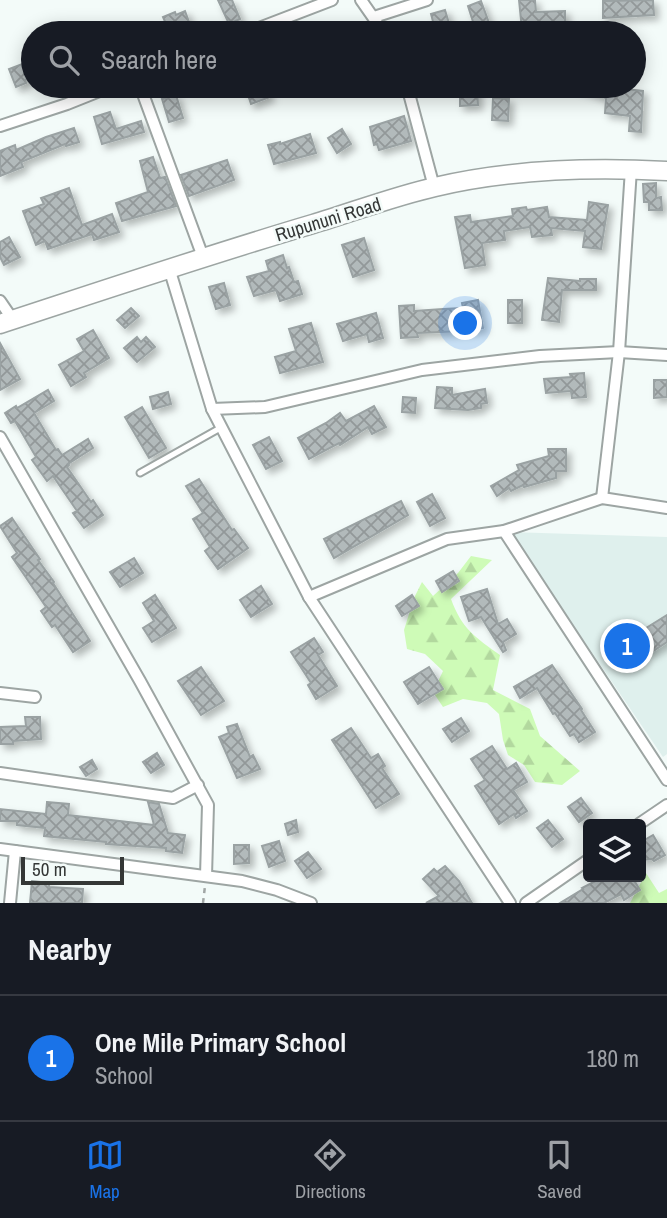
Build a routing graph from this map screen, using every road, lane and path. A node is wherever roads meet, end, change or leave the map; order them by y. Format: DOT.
graph roads {
  1 [pos="332,0"];
  2 [pos="361,0"];
  3 [pos="426,0"];
  4 [pos="374,17"];
  5 [pos="277,21"];
  6 [pos="376,21"];
  7 [pos="82,98"];
  8 [pos="144,98"];
  9 [pos="410,98"];
  10 [pos="0,126"];
  11 [pos="631,169"];
  12 [pos="667,171"];
  13 [pos="434,187"];
  14 [pos="203,257"];
  15 [pos="169,268"];
  16 [pos="0,301"];
  17 [pos="6,322"];
  18 [pos="619,352"];
  19 [pos="667,355"];
  20 [pos="212,409"];
  21 [pos="222,427"];
  22 [pos="0,437"];
  23 [pos="139,474"];
  24 [pos="602,498"];
  25 [pos="667,508"];
  26 [pos="504,531"];
  27 [pos="309,597"];
  28 [pos="0,693"];
  29 [pos="35,697"];
  30 [pos="0,774"];
  31 [pos="667,780"];
  32 [pos="198,785"];
  33 [pos="667,804"];
  34 [pos="646,819"];
  35 [pos="0,849"];
  36 [pos="15,851"];
  37 [pos="583,863"];
  38 [pos="206,876"];
  39 [pos="10,903"];
  40 [pos="311,903"];
  41 [pos="510,903"];
  42 [pos="526,903"];
  1 -- 5 [label="street"];
  2 -- 4 [label="street"];
  3 -- 4 [label="street"];
  4 -- 6 [label="street"];
  7 -- 10 [label="street"];
  8 -- 14 [label="street"];
  9 -- 13 [label="street"];
  11 -- 12 [label="main road, Rupununi Road"];
  11 -- 13 [label="main road, Rupununi Road"];
  11 -- 18 [label="street"];
  13 -- 14 [label="main road, Rupununi Road"];
  14 -- 15 [label="main road, Rupununi Road"];
  15 -- 17 [label="main road, Rupununi Road"];
  15 -- 20 [label="street"];
  16 -- 17 [label="street"];
  18 -- 19 [label="street"];
  18 -- 20 [label="street"];
  18 -- 24 [label="street"];
  20 -- 21 [label="street"];
  21 -- 23 [label="lane"];
  21 -- 27 [label="street"];
  22 -- 32 [label="street"];
  24 -- 25 [label="street"];
  24 -- 26 [label="street"];
  26 -- 27 [label="street"];
  26 -- 31 [label="street"];
  27 -- 41 [label="street"];
  28 -- 29 [label="street"];
  30 -- 32 [label="street"];
  32 -- 38 [label="street"];
  33 -- 34 [label="street"];
  35 -- 36 [label="street"];
  36 -- 38 [label="street"];
  36 -- 39 [label="street"];
  37 -- 42 [label="street"];
  38 -- 40 [label="street"];
}
